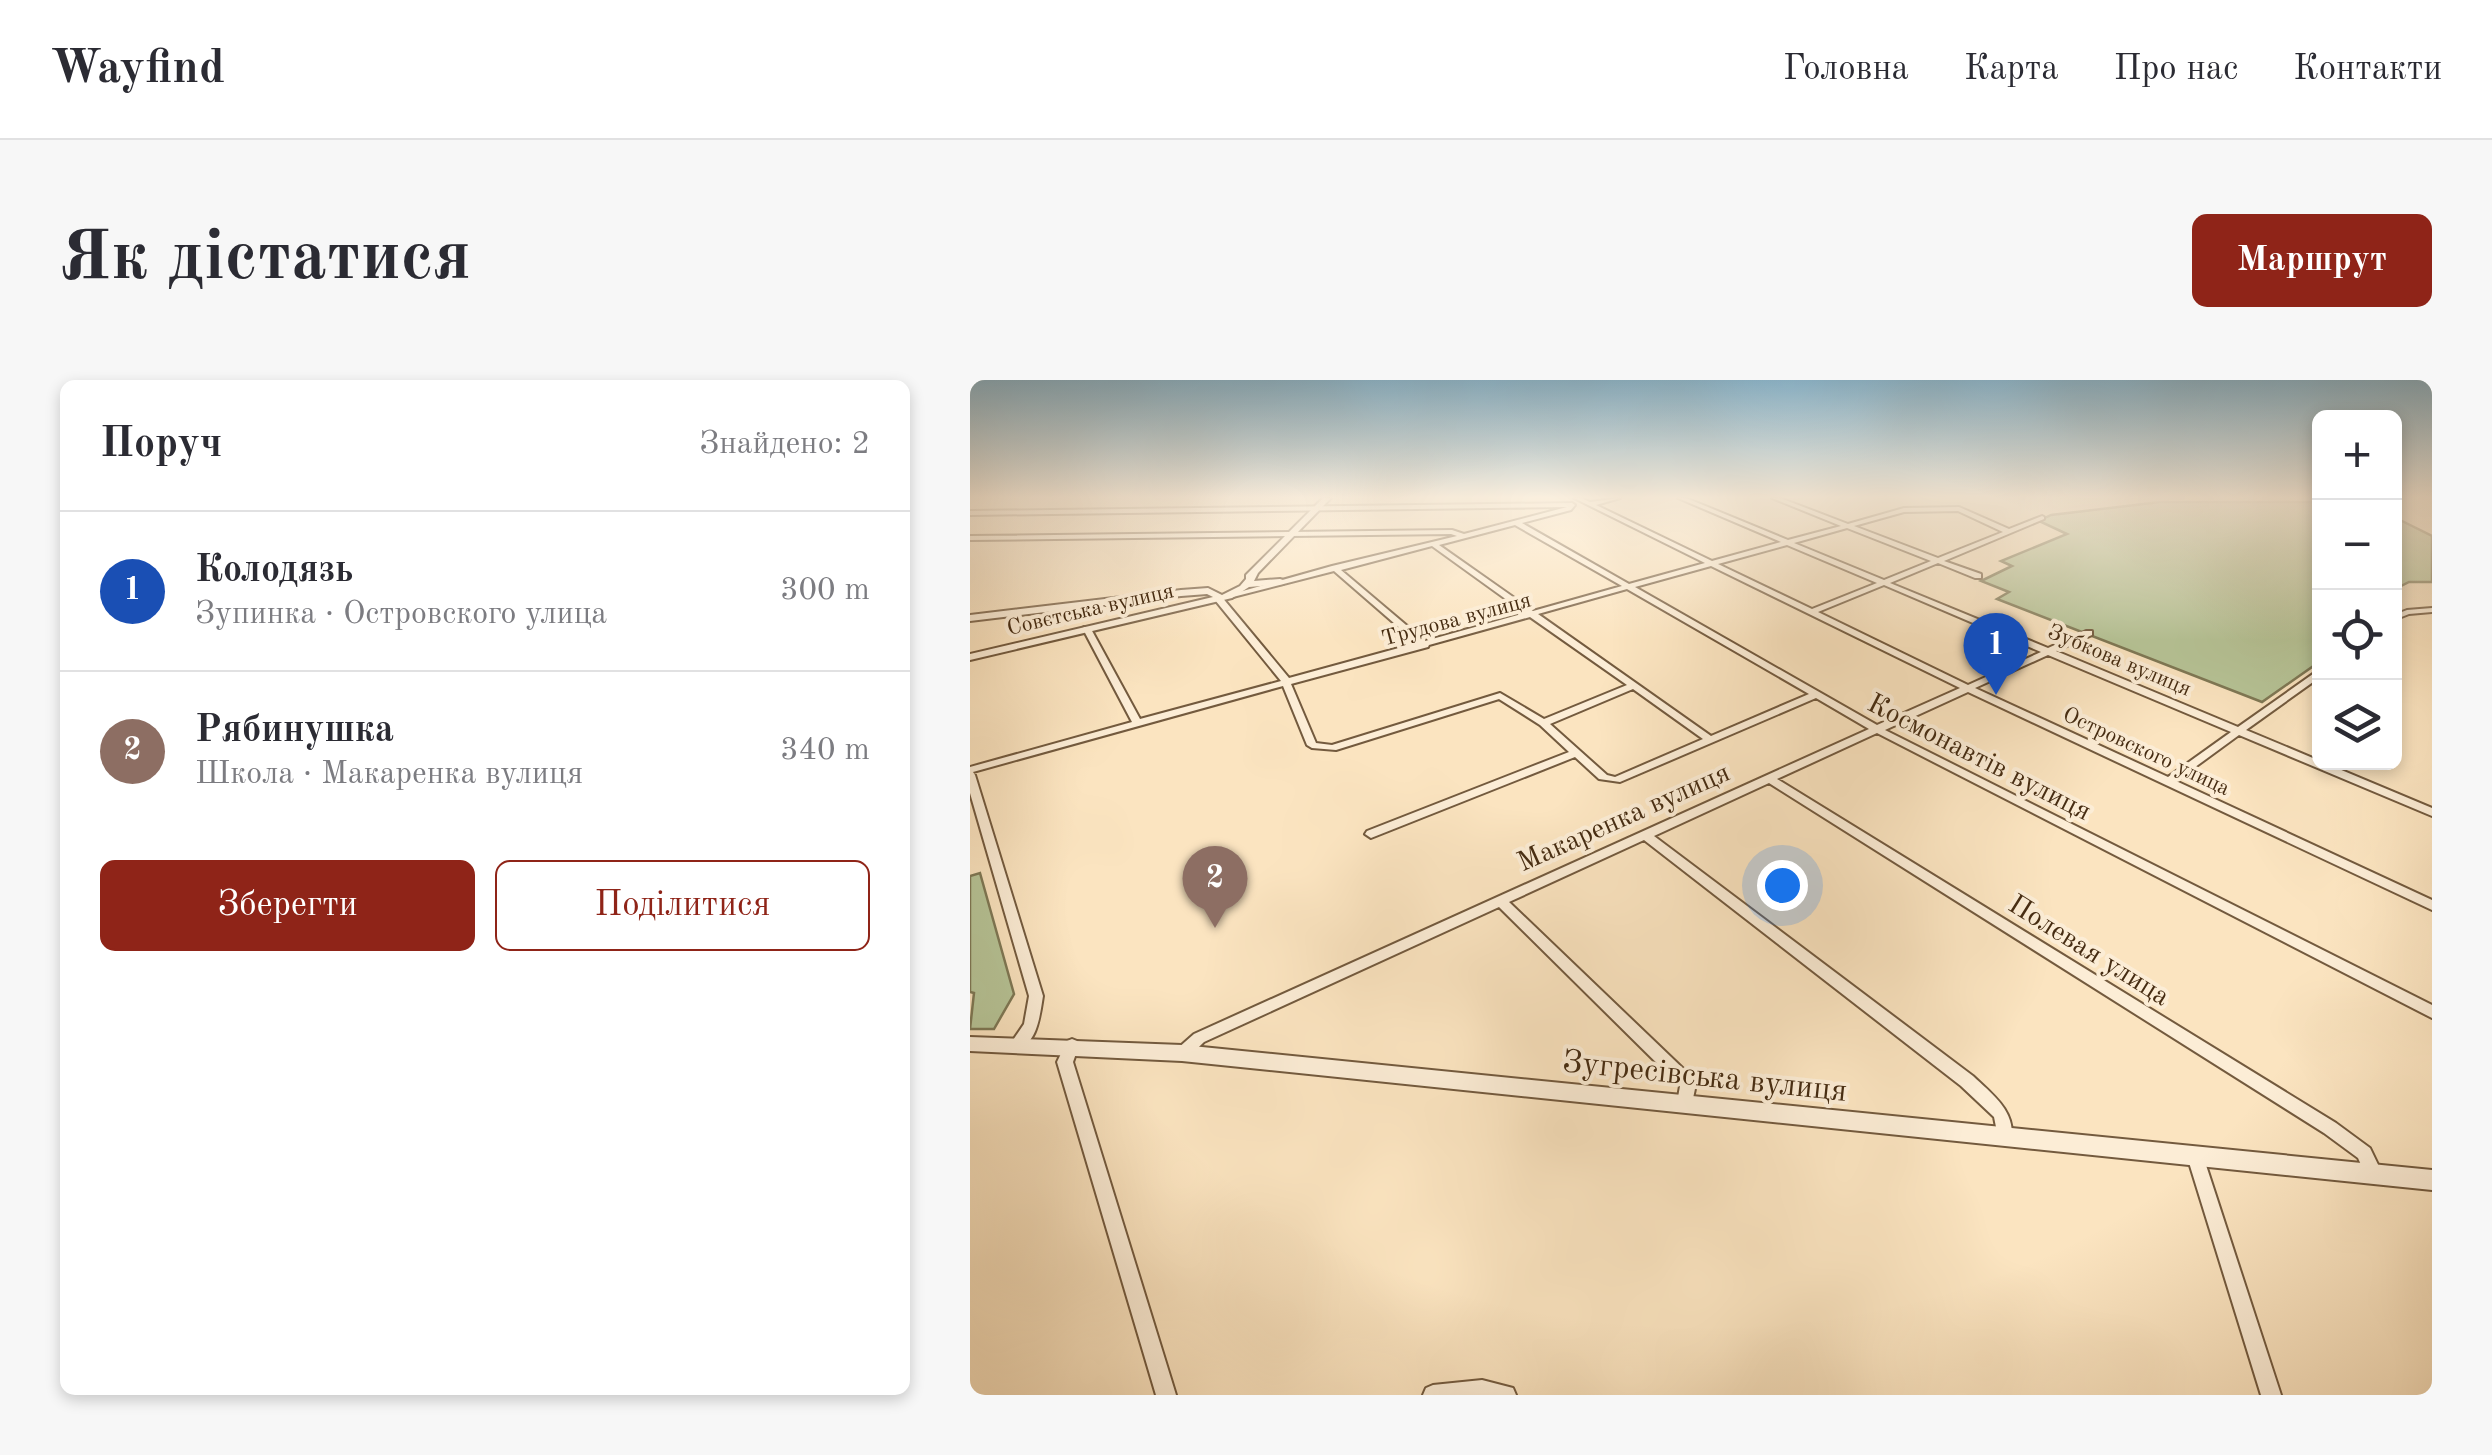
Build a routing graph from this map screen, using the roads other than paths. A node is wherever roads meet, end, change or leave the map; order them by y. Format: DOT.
graph roads {
  1 [pos="1281,545"];
  2 [pos="1427,545"];
  3 [pos="1435,545"];
  4 [pos="1555,545"];
  5 [pos="1674,545"];
  6 [pos="1777,545"];
  7 [pos="1796,545"];
  8 [pos="1895,545"];
  9 [pos="1971,545"];
  10 [pos="1935,560"];
  11 [pos="1714,565"];
  12 [pos="1335,568"];
  13 [pos="1255,574"];
  14 [pos="1978,576"];
  15 [pos="1280,582"];
  16 [pos="1883,582"];
  17 [pos="1247,585"];
  18 [pos="1628,589"];
  19 [pos="1221,593"];
  20 [pos="2432,610"];
  21 [pos="1812,612"];
  22 [pos="2402,614"];
  23 [pos="1531,616"];
  24 [pos="970,618"];
  25 [pos="1087,629"];
  26 [pos="2089,633"];
  27 [pos="1425,645"];
  28 [pos="2047,650"];
  29 [pos="970,658"];
  30 [pos="2312,677"];
  31 [pos="1284,684"];
  32 [pos="1630,687"];
  33 [pos="1966,687"];
  34 [pos="1815,695"];
  35 [pos="1543,723"];
  36 [pos="1138,724"];
  37 [pos="2237,729"];
  38 [pos="1876,730"];
  39 [pos="1711,740"];
  40 [pos="1576,752"];
  41 [pos="970,773"];
  42 [pos="1768,778"];
  43 [pos="2168,782"];
  44 [pos="2432,812"];
  45 [pos="1371,834"];
  46 [pos="1644,834"];
  47 [pos="1499,900"];
  48 [pos="2432,906"];
  49 [pos="2432,1012"];
  50 [pos="1018,1043"];
  51 [pos="970,1044"];
  52 [pos="1072,1046"];
  53 [pos="1182,1053"];
  54 [pos="1685,1103"];
  55 [pos="2006,1137"];
  56 [pos="2195,1156"];
  57 [pos="2374,1174"];
  58 [pos="2432,1180"];
  59 [pos="1166,1395"];
  60 [pos="1433,1395"];
  61 [pos="1506,1395"];
  62 [pos="2271,1395"];
  1 -- 13 [label="street"];
  2 -- 12 [label="street, Совєтська вулиця"];
  3 -- 23 [label="street"];
  4 -- 18 [label="street, Космонавтів вулиця"];
  5 -- 11 [label="street, Островского улица"];
  6 -- 11 [label="street, Трудова вулиця"];
  7 -- 16 [label="street, Зубкова вулиця"];
  8 -- 10 [label="street"];
  9 -- 10 [label="street"];
  10 -- 14 [label="street"];
  10 -- 16 [label="street"];
  11 -- 18 [label="street, Трудова вулиця"];
  11 -- 21 [label="street, Островского улица"];
  12 -- 15 [label="street, Совєтська вулиця"];
  12 -- 27 [label="street"];
  13 -- 17 [label="street"];
  13 -- 19 [label="street"];
  15 -- 17 [label="street"];
  15 -- 19 [label="street, Совєтська вулиця"];
  16 -- 21 [label="street"];
  16 -- 28 [label="street, Зубкова вулиця"];
  17 -- 19 [label="street"];
  18 -- 23 [label="street, Трудова вулиця"];
  18 -- 34 [label="street, Космонавтів вулиця"];
  19 -- 24 [label="street"];
  19 -- 25 [label="street, Совєтська вулиця"];
  19 -- 31 [label="street"];
  20 -- 22 [label="street"];
  21 -- 33 [label="street, Островского улица"];
  23 -- 27 [label="street, Трудова вулиця"];
  23 -- 32 [label="street"];
  25 -- 29 [label="street, Совєтська вулиця"];
  25 -- 36 [label="street"];
  26 -- 28 [label="street, Макаренка вулиця"];
  27 -- 31 [label="street, Трудова вулиця"];
  28 -- 33 [label="street, Макаренка вулиця"];
  28 -- 37 [label="street, Зубкова вулиця"];
  30 -- 37 [label="street"];
  31 -- 35 [label="street"];
  31 -- 36 [label="street, Трудова вулиця"];
  32 -- 35 [label="street"];
  32 -- 39 [label="street"];
  33 -- 38 [label="street, Макаренка вулиця"];
  33 -- 43 [label="street, Островского улица"];
  34 -- 38 [label="street, Космонавтів вулиця"];
  34 -- 39 [label="street"];
  35 -- 40 [label="street"];
  36 -- 41 [label="street, Трудова вулиця"];
  37 -- 43 [label="street"];
  37 -- 44 [label="street, Зубкова вулиця"];
  38 -- 42 [label="street, Макаренка вулиця"];
  38 -- 49 [label="street, Космонавтів вулиця"];
  39 -- 40 [label="street"];
  40 -- 45 [label="street"];
  41 -- 50 [label="street"];
  42 -- 46 [label="street, Макаренка вулиця"];
  42 -- 57 [label="street, Полевая улица"];
  43 -- 48 [label="street, Островского улица"];
  46 -- 47 [label="street, Макаренка вулиця"];
  46 -- 55 [label="street"];
  47 -- 53 [label="street, Макаренка вулиця"];
  47 -- 54 [label="street"];
  50 -- 51 [label="street, Зугресівська вулиця"];
  50 -- 52 [label="street, Зугресівська вулиця"];
  52 -- 53 [label="street, Зугресівська вулиця"];
  52 -- 59 [label="street"];
  53 -- 54 [label="street, Зугресівська вулиця"];
  54 -- 55 [label="street, Зугресівська вулиця"];
  55 -- 56 [label="street, Зугресівська вулиця"];
  56 -- 57 [label="street, Зугресівська вулиця"];
  56 -- 62 [label="street"];
  57 -- 58 [label="street, Зугресівська вулиця"];
  60 -- 61 [label="street"];
}
